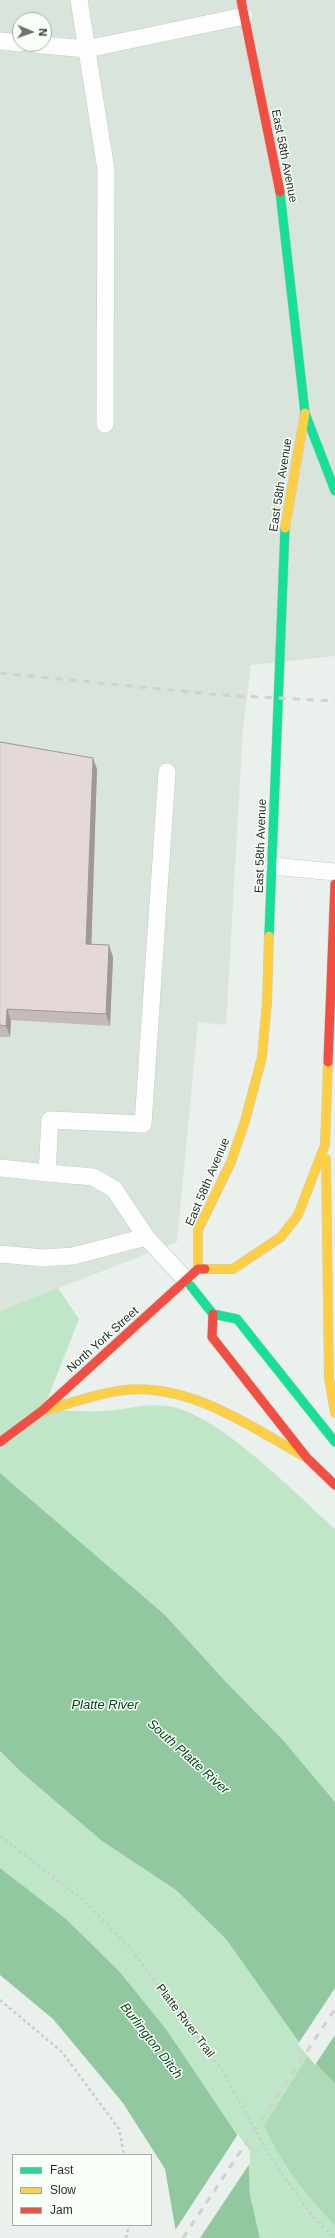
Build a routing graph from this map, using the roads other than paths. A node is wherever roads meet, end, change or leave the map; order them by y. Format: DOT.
graph roads {
  1 [pos="79,0"];
  2 [pos="243,8"];
  3 [pos="0,42"];
  4 [pos="12,43"];
  5 [pos="52,46"];
  6 [pos="87,48"];
  7 [pos="305,413"];
  8 [pos="105,424"];
  9 [pos="335,491"];
  10 [pos="167,772"];
  11 [pos="273,866"];
  12 [pos="335,872"];
  13 [pos="335,884"];
  14 [pos="325,1145"];
  15 [pos="0,1168"];
  16 [pos="47,1172"];
  17 [pos="146,1237"];
  18 [pos="0,1254"];
  19 [pos="192,1275"];
  20 [pos="213,1314"];
  21 [pos="43,1410"];
  22 [pos="335,1413"];
  23 [pos="0,1442"];
  24 [pos="335,1442"];
  25 [pos="307,1458"];
  26 [pos="335,1485"];
  1 -- 6 [label="lane"];
  2 -- 6 [label="lane"];
  2 -- 7 [label="main road, East 58th Avenue"];
  3 -- 4 [label="lane"];
  5 -- 6 [label="lane"];
  6 -- 8 [label="lane"];
  7 -- 9 [label="main road, East 58th Avenue"];
  7 -- 11 [label="main road, East 58th Avenue"];
  10 -- 16 [label="lane"];
  11 -- 12 [label="lane"];
  11 -- 19 [label="main road, East 58th Avenue"];
  13 -- 14 [label="main road"];
  14 -- 19 [label="main road"];
  14 -- 22 [label="main road"];
  15 -- 16 [label="lane"];
  16 -- 17 [label="lane"];
  17 -- 18 [label="lane"];
  17 -- 19 [label="lane"];
  19 -- 20 [label="main road"];
  19 -- 21 [label="main road, North York Street"];
  20 -- 24 [label="main road"];
  20 -- 25 [label="main road"];
  21 -- 23 [label="main road, North York Street"];
  21 -- 25 [label="main road"];
  25 -- 26 [label="main road"];
}
